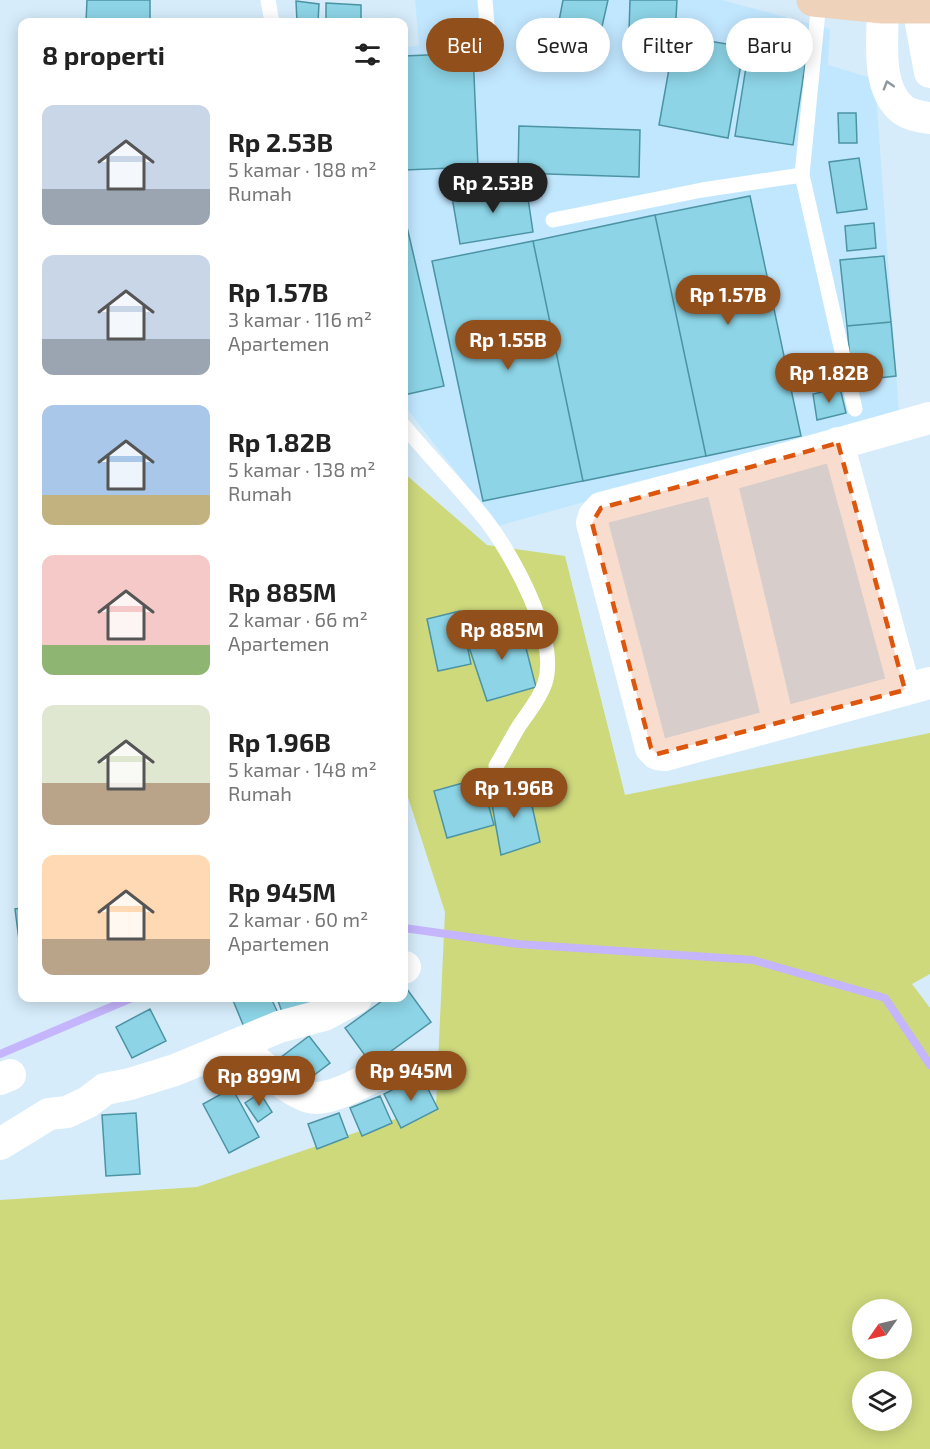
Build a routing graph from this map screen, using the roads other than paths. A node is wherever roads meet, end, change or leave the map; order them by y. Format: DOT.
graph roads {
  1 [pos="268,0"];
  2 [pos="485,0"];
  3 [pos="816,1"];
  4 [pos="883,7"];
  5 [pos="924,7"];
  6 [pos="271,18"];
  7 [pos="486,18"];
  8 [pos="930,72"];
  9 [pos="930,118"];
  10 [pos="802,175"];
  11 [pos="554,220"];
  12 [pos="855,409"];
  13 [pos="930,418"];
  14 [pos="408,431"];
  15 [pos="838,443"];
  16 [pos="720,477"];
  17 [pos="918,686"];
  18 [pos="780,724"];
  19 [pos="496,766"];
  20 [pos="348,1002"];
  21 [pos="239,1045"];
  22 [pos="386,1070"];
  23 [pos="0,1144"];
  1 -- 6 [label="lane"];
  2 -- 7 [label="lane"];
  3 -- 4 [label="street"];
  3 -- 10 [label="lane"];
  4 -- 5 [label="street"];
  9 -- 4 [label="street, one-way"];
  5 -- 8 [label="street"];
  10 -- 11 [label="lane"];
  10 -- 12 [label="lane"];
  13 -- 15 [label="street"];
  14 -- 19 [label="lane"];
  15 -- 16 [label="street"];
  15 -- 17 [label="street"];
  16 -- 18 [label="street"];
  16 -- 18 [label="street"];
  17 -- 18 [label="street"];
  20 -- 21 [label="street"];
  21 -- 22 [label="street"];
  21 -- 23 [label="street"];
}
